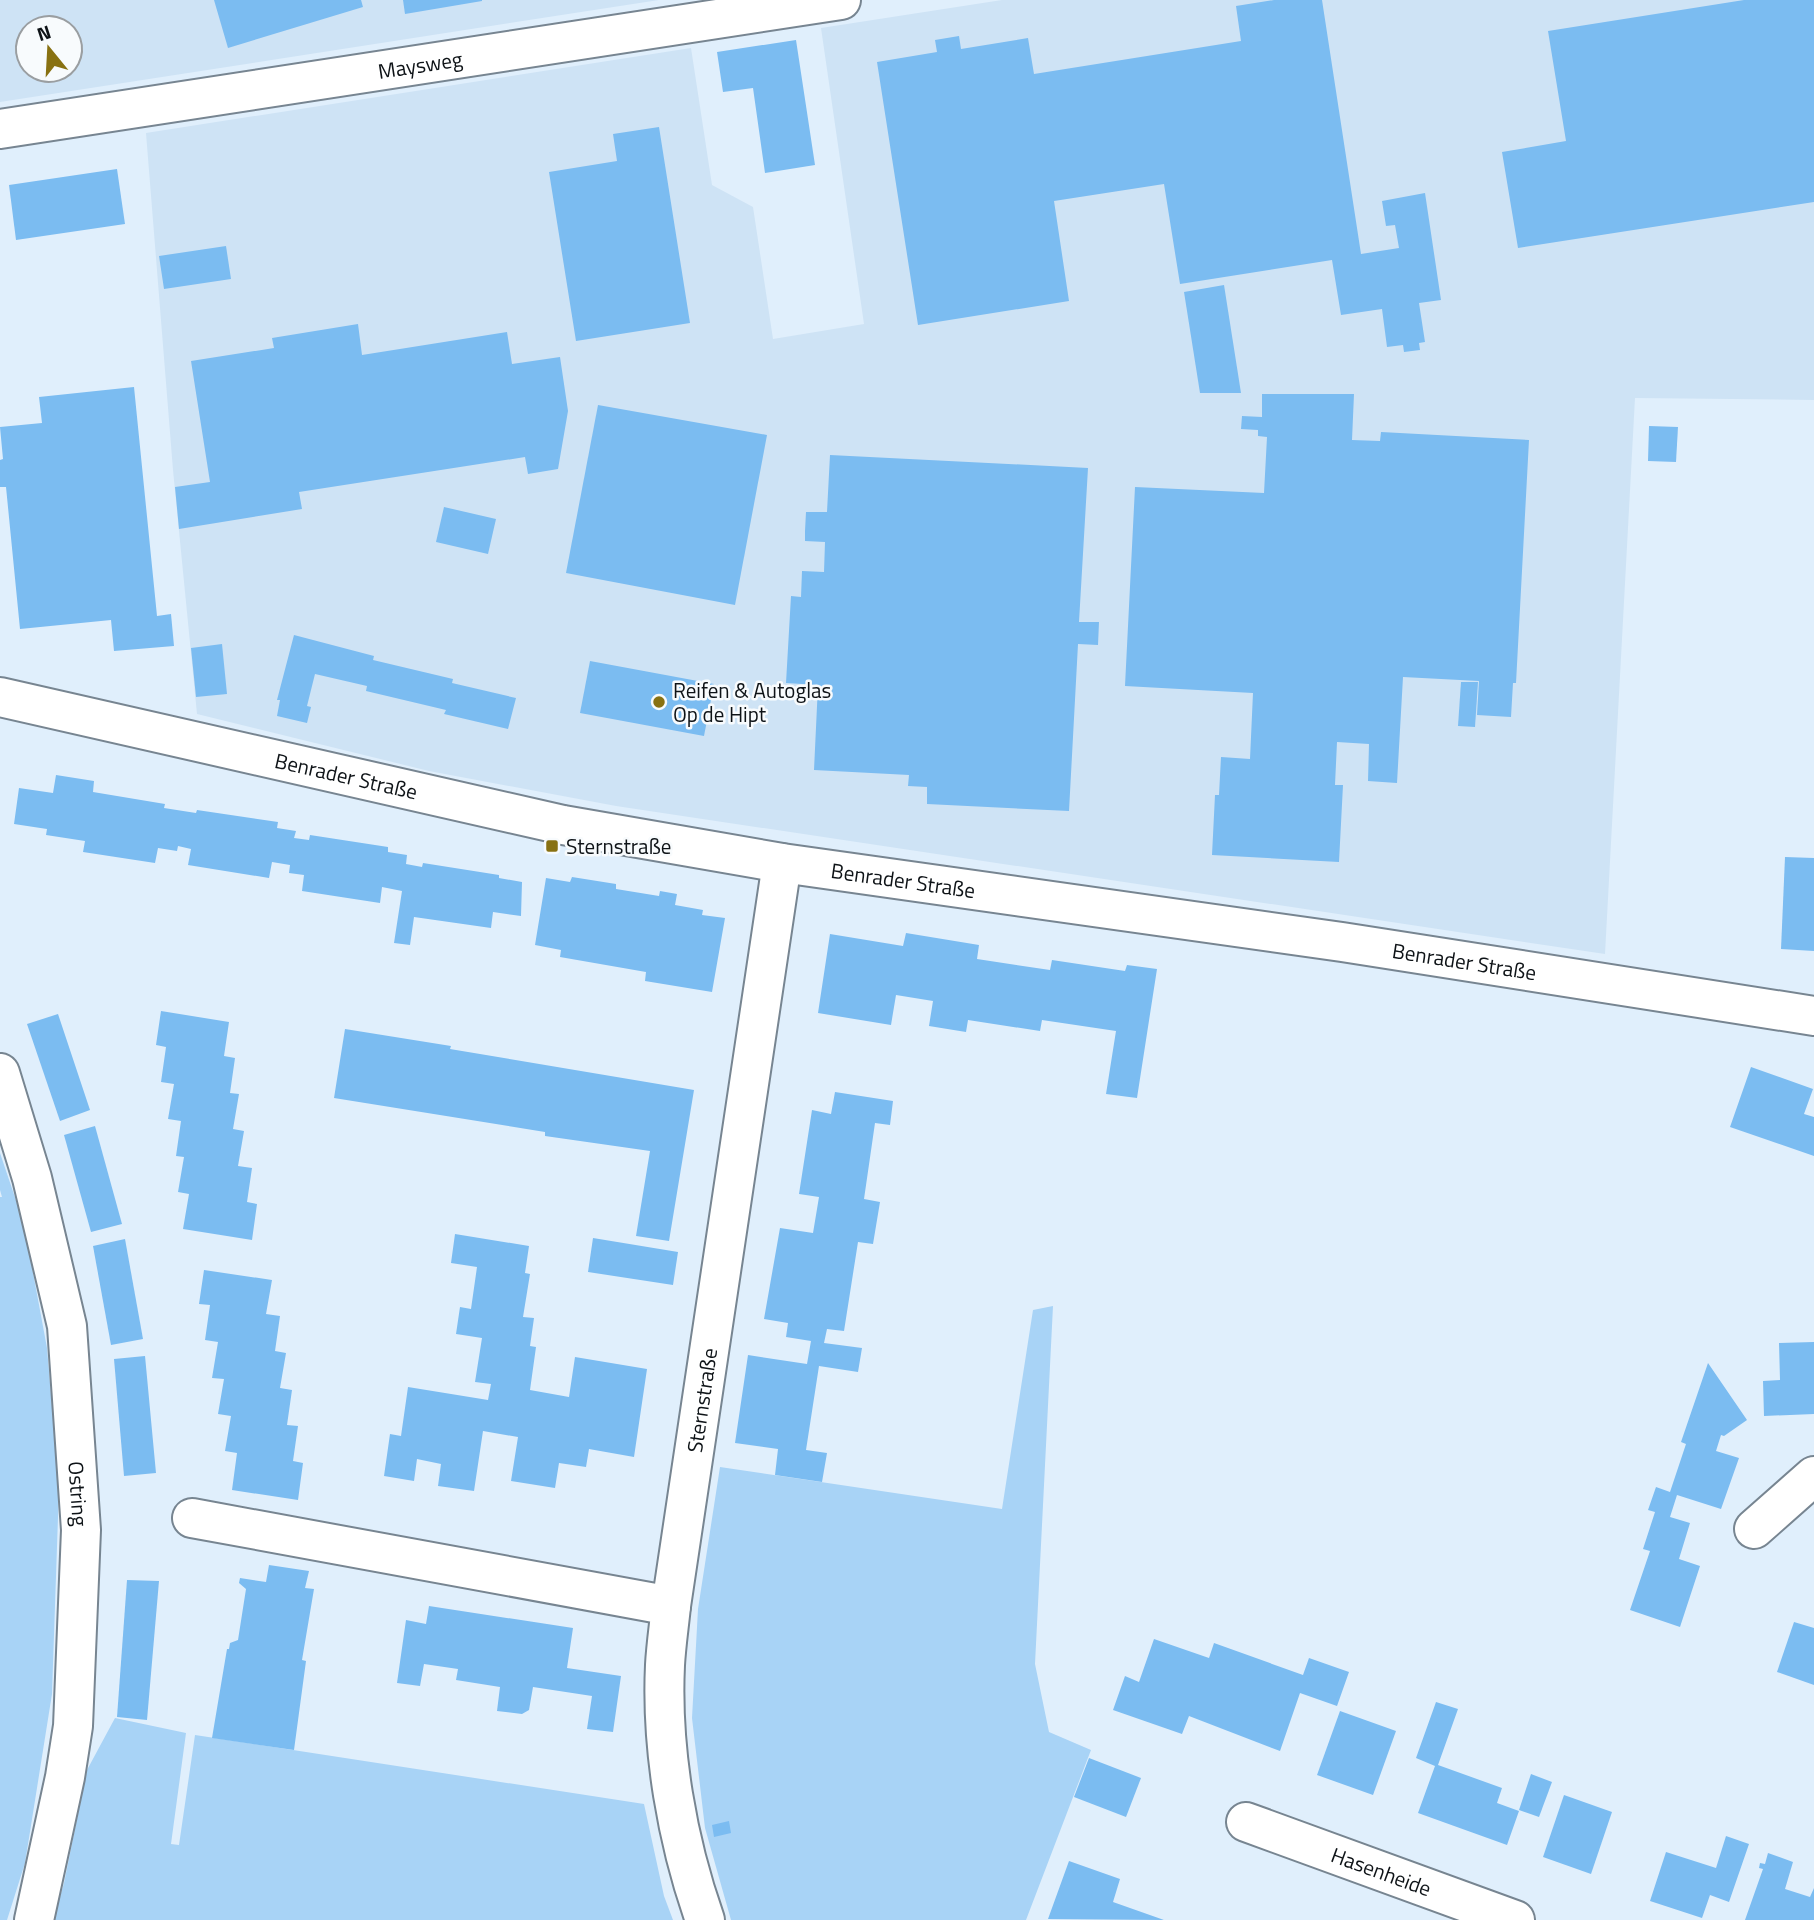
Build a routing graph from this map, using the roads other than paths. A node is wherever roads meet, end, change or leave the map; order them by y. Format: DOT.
graph roads {
  1 [pos="841,0"];
  2 [pos="0,129"];
  3 [pos="0,697"];
  4 [pos="782,863"];
  5 [pos="1814,1016"];
  6 [pos="0,1073"];
  7 [pos="1814,1476"];
  8 [pos="192,1518"];
  9 [pos="1754,1529"];
  10 [pos="671,1606"];
  11 [pos="1246,1822"];
  12 [pos="34,1920"];
  13 [pos="705,1920"];
  14 [pos="1515,1920"];
  1 -- 2 [label="street, Maysweg"];
  3 -- 4 [label="street, Benrader Straße"];
  4 -- 5 [label="street, Benrader Straße"];
  4 -- 10 [label="street, Sternstraße"];
  6 -- 12 [label="street, Ostring"];
  7 -- 9 [label="street"];
  8 -- 10 [label="street"];
  10 -- 13 [label="street, Sternstraße"];
  11 -- 14 [label="street, Hasenheide"];
}
